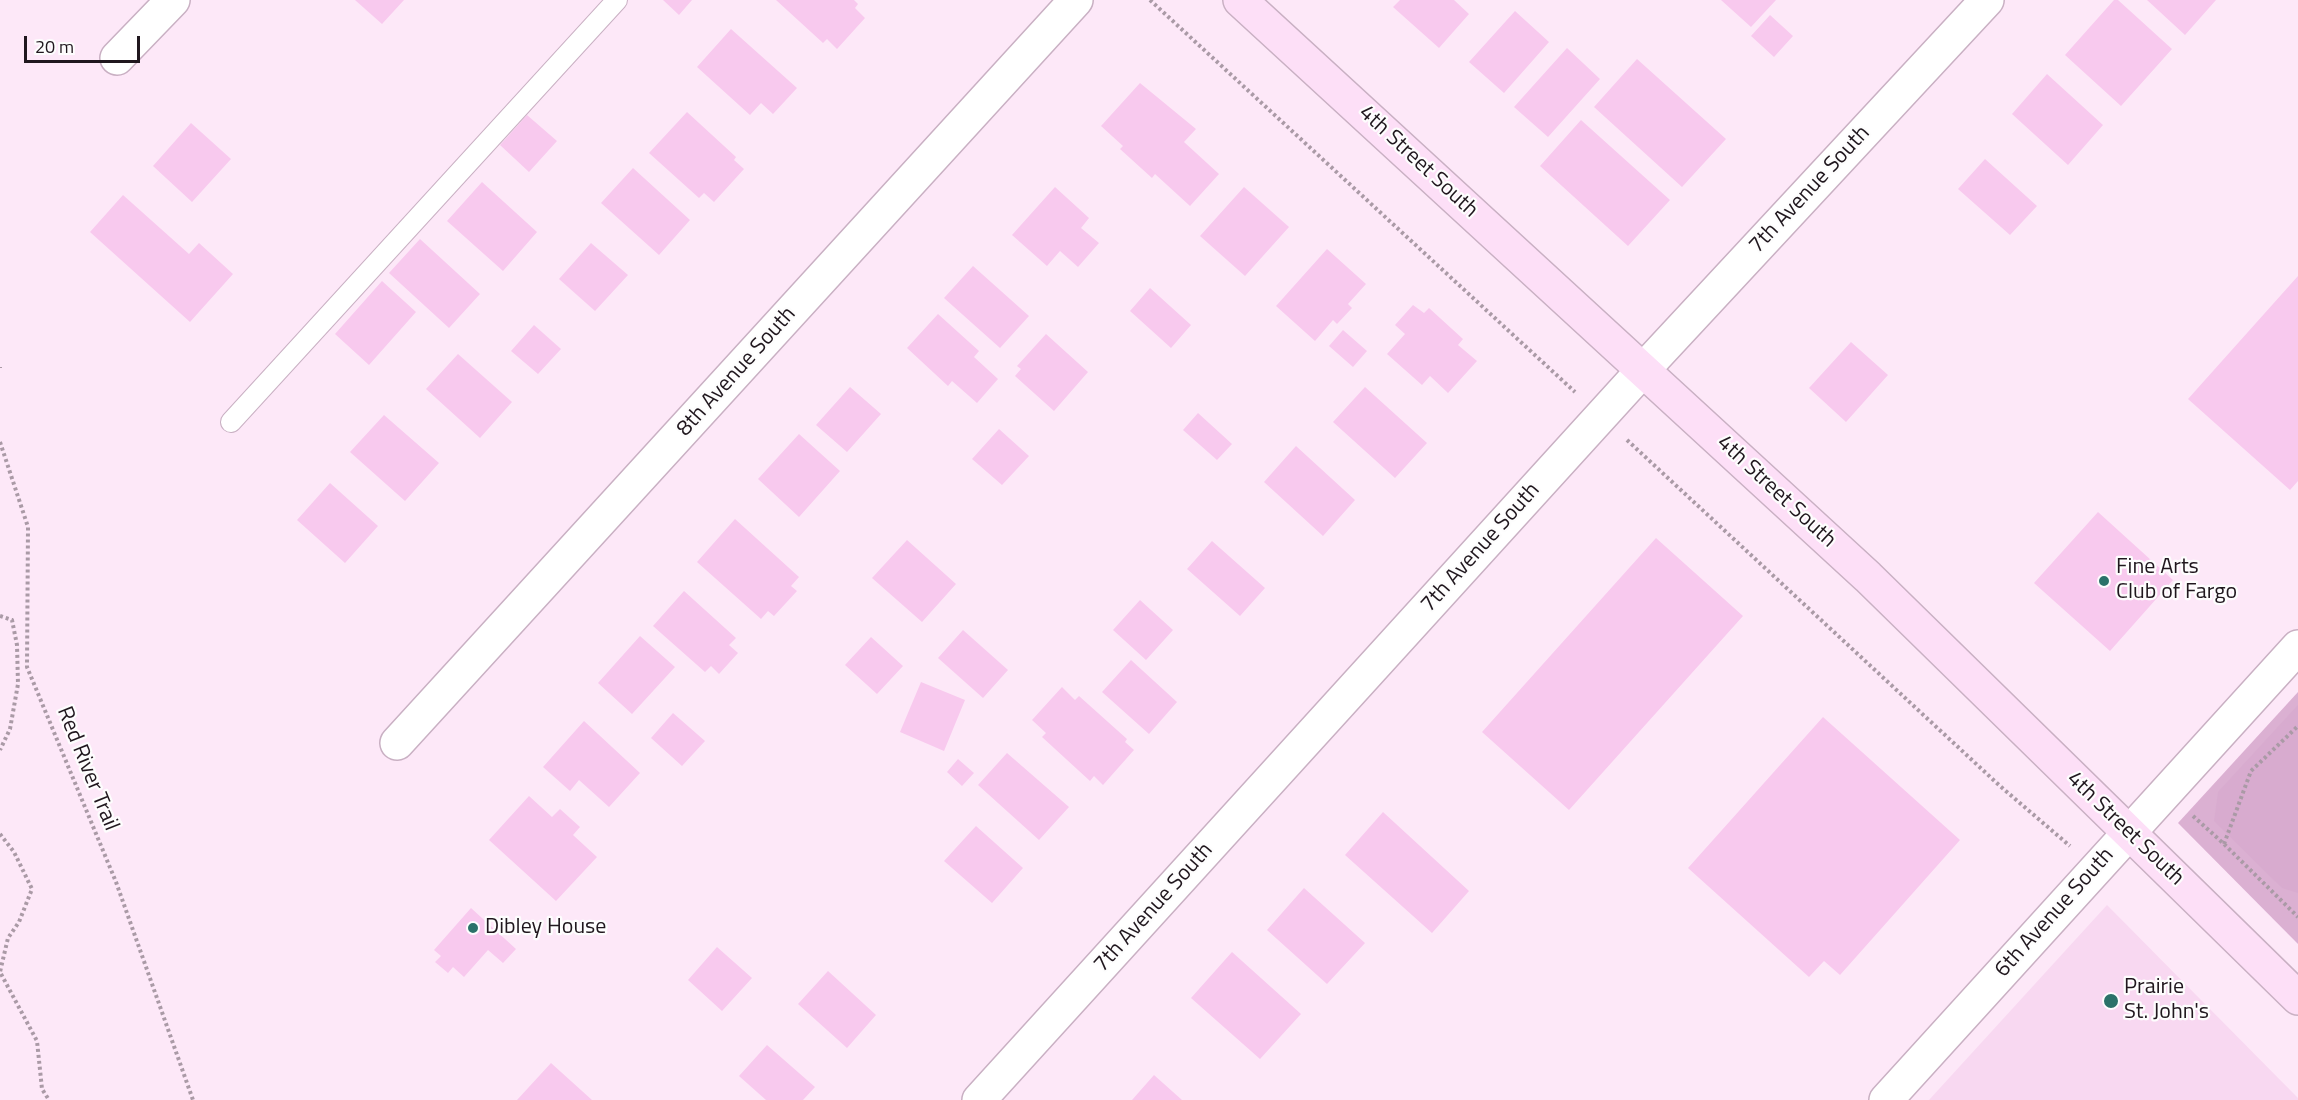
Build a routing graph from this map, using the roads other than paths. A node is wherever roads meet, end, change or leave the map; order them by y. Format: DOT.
graph roads {
  1 [pos="173,0"];
  2 [pos="617,0"];
  3 [pos="1076,0"];
  4 [pos="1239,0"];
  5 [pos="1988,0"];
  6 [pos="117,58"];
  7 [pos="1643,370"];
  8 [pos="231,422"];
  9 [pos="2298,647"];
  10 [pos="397,743"];
  11 [pos="2129,832"];
  12 [pos="2298,998"];
  13 [pos="979,1100"];
  14 [pos="1886,1100"];
  1 -- 6 [label="street"];
  2 -- 8 [label="lane"];
  3 -- 10 [label="street, 8th Avenue South"];
  4 -- 7 [label="street, 4th Street South"];
  5 -- 7 [label="street, 7th Avenue South"];
  7 -- 11 [label="street, 4th Street South"];
  7 -- 13 [label="street, 7th Avenue South"];
  9 -- 11 [label="street, 6th Avenue South"];
  11 -- 12 [label="street, 4th Street South"];
  11 -- 14 [label="street, 6th Avenue South"];
}
